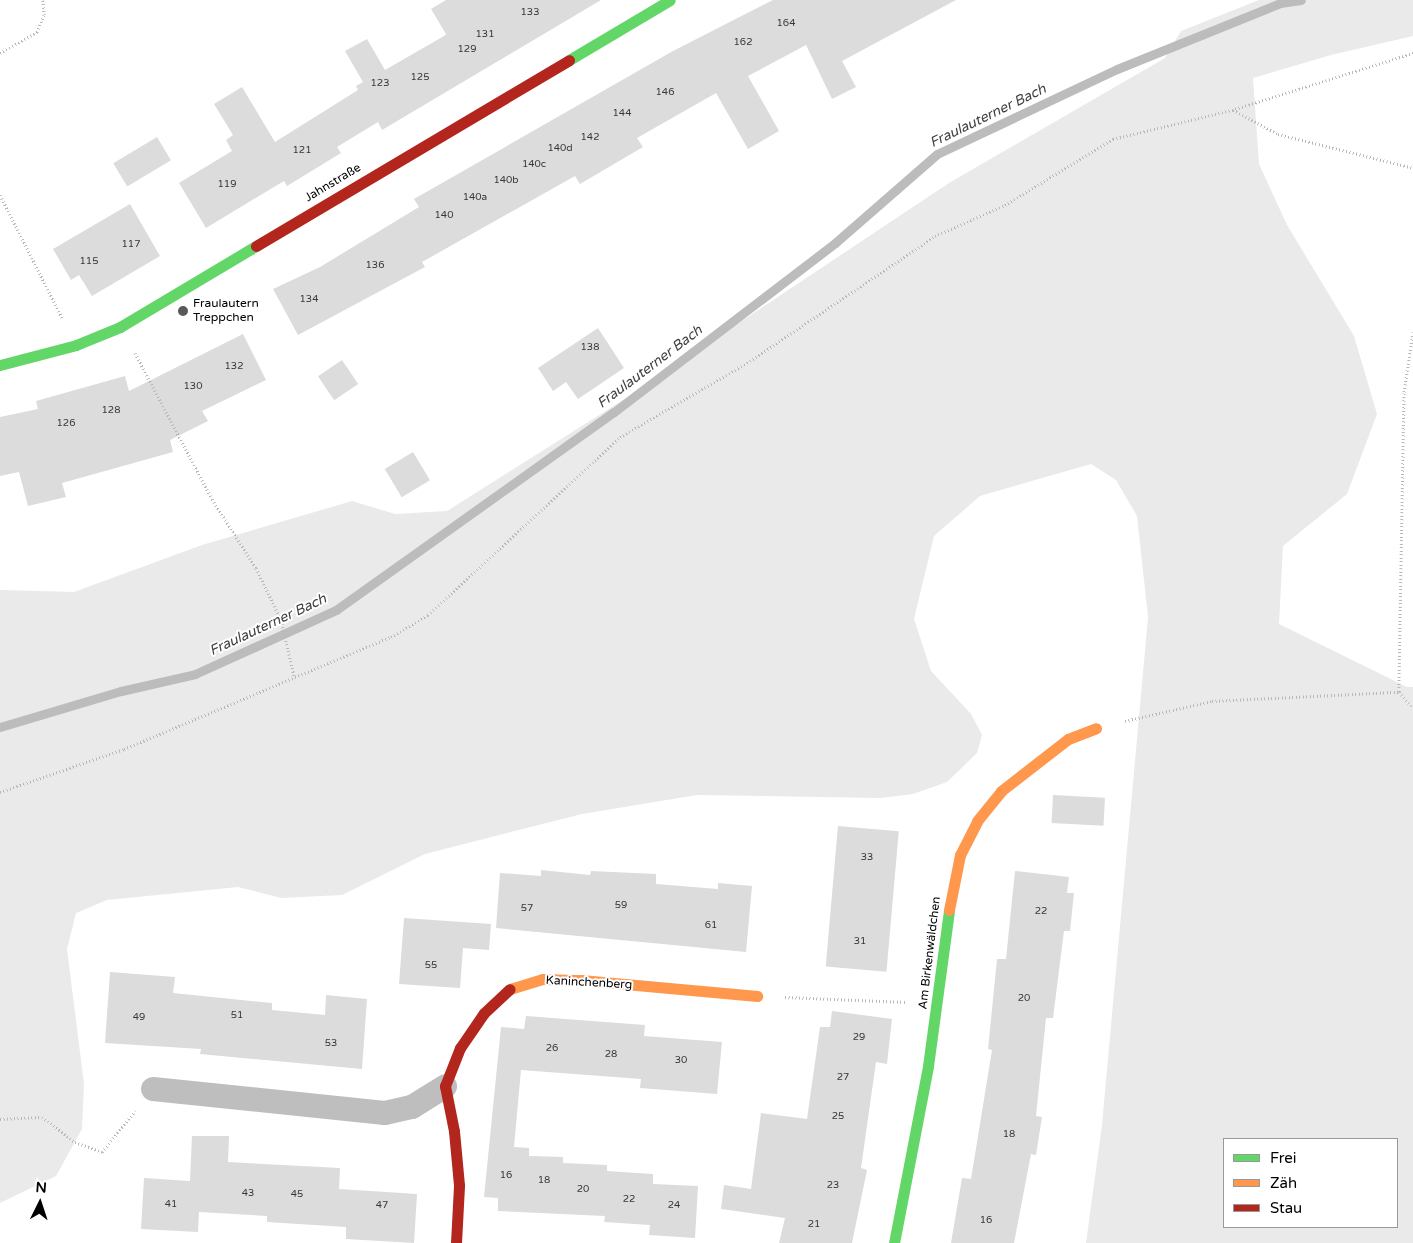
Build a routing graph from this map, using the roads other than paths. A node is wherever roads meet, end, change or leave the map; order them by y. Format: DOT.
graph roads {
  1 [pos="670,0"];
  2 [pos="0,365"];
  3 [pos="1096,728"];
  4 [pos="757,996"];
  5 [pos="445,1086"];
  6 [pos="153,1089"];
  7 [pos="456,1243"];
  8 [pos="894,1243"];
  1 -- 2 [label="street, Jahnstraße"];
  3 -- 8 [label="street, Am Birkenwäldchen"];
  4 -- 5 [label="street, Kaninchenberg"];
  5 -- 6 [label="street"];
  5 -- 7 [label="street"];
}
